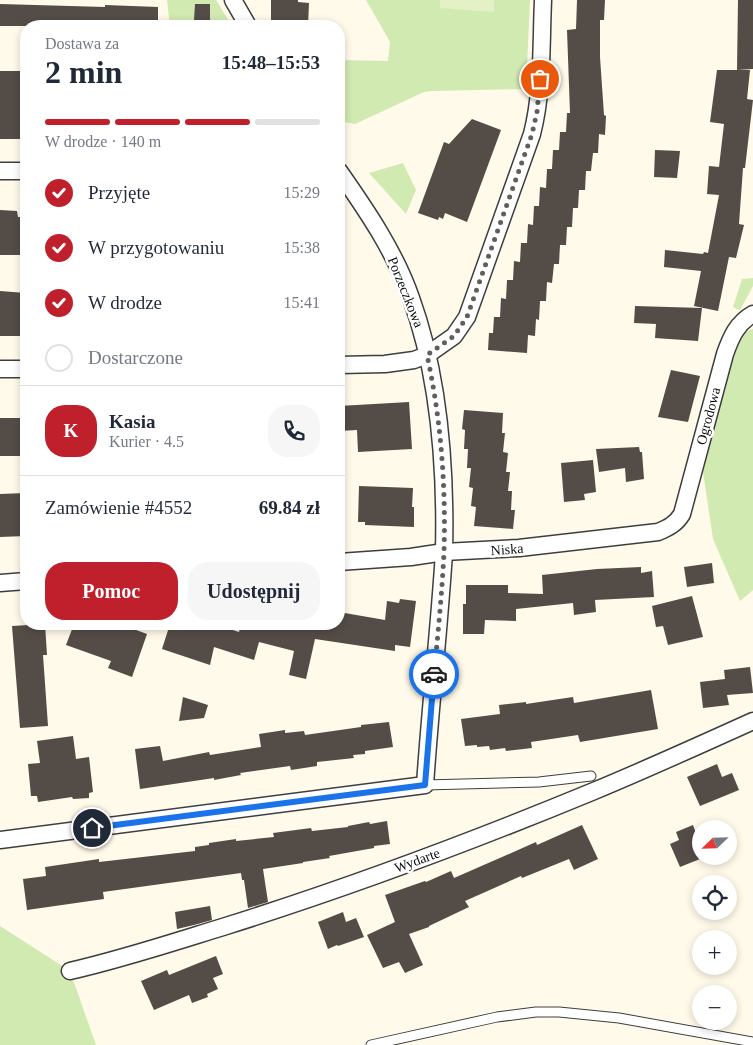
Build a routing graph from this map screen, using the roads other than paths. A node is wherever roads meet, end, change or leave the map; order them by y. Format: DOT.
graph roads {
  1 [pos="233,0"];
  2 [pos="542,0"];
  3 [pos="245,20"];
  4 [pos="0,171"];
  5 [pos="20,171"];
  6 [pos="345,180"];
  7 [pos="753,314"];
  8 [pos="427,355"];
  9 [pos="345,365"];
  10 [pos="20,368"];
  11 [pos="0,369"];
  12 [pos="673,525"];
  13 [pos="444,552"];
  14 [pos="345,562"];
  15 [pos="20,581"];
  16 [pos="0,583"];
  17 [pos="753,721"];
  18 [pos="591,776"];
  19 [pos="425,785"];
  20 [pos="0,840"];
  21 [pos="70,970"];
  22 [pos="753,1042"];
  23 [pos="371,1045"];
  1 -- 3 [label="street"];
  2 -- 8 [label="street"];
  4 -- 5 [label="street"];
  6 -- 8 [label="street, Porzeczkowa"];
  7 -- 12 [label="street, Ogrodowa"];
  8 -- 9 [label="street"];
  8 -- 13 [label="street, Porzeczkowa"];
  10 -- 11 [label="street"];
  12 -- 13 [label="street, Niska"];
  13 -- 14 [label="street, Niska"];
  13 -- 19 [label="street, Porzeczkowa"];
  15 -- 16 [label="street"];
  17 -- 21 [label="street, Wydarte"];
  18 -- 19 [label="lane"];
  19 -- 20 [label="street"];
  22 -- 23 [label="lane"];
}
